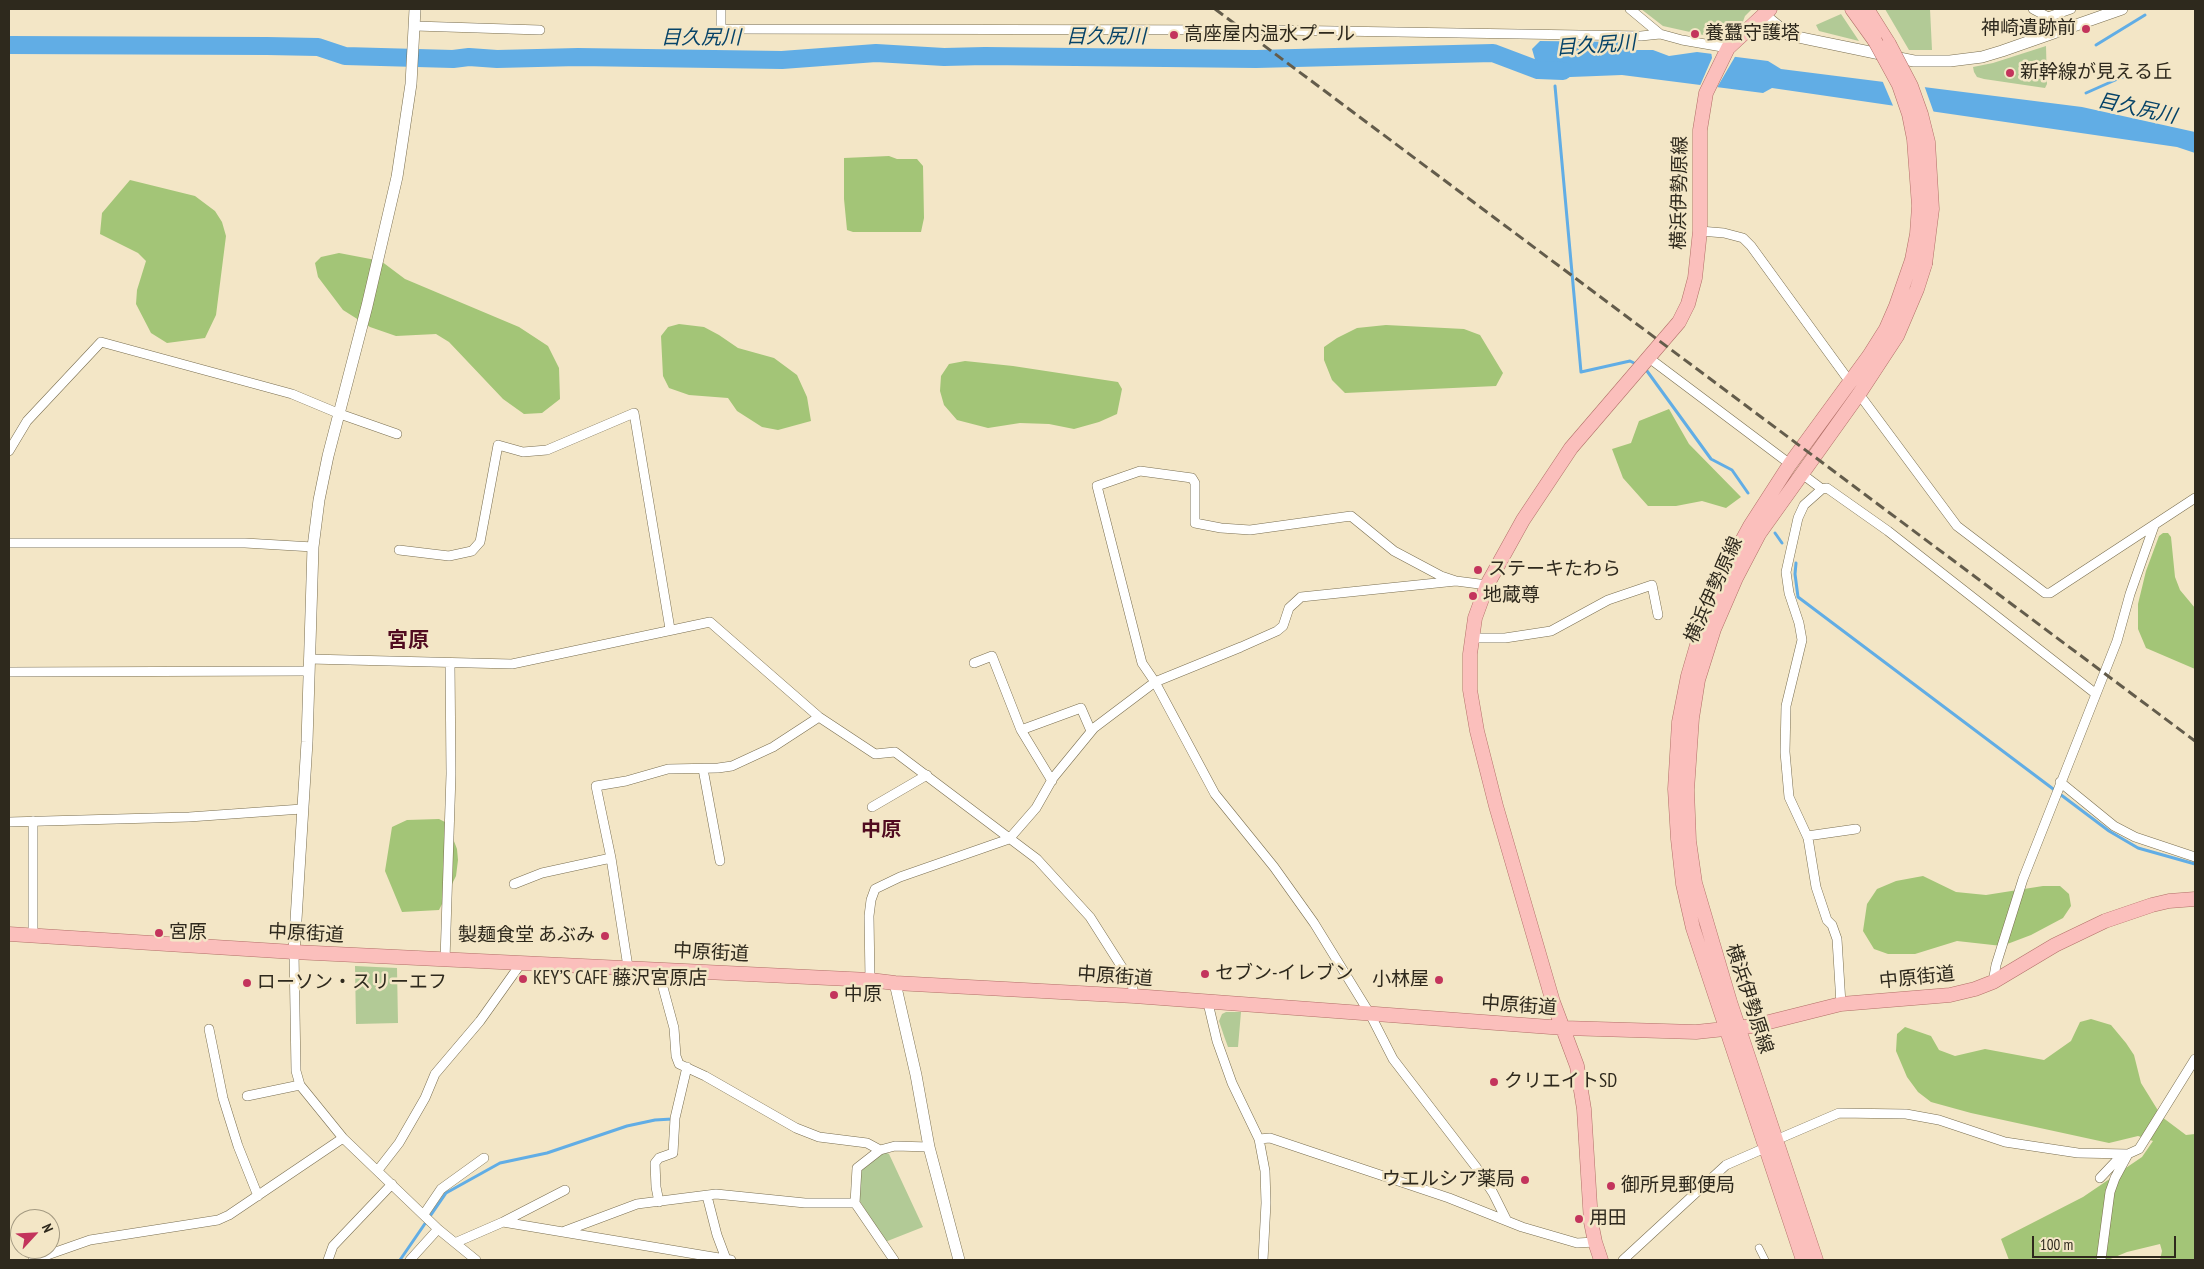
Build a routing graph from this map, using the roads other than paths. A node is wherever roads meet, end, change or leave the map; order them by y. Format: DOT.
graph roads {
  1 [pos="415,9"];
  2 [pos="721,9"];
  3 [pos="1630,9"];
  4 [pos="1852,9"];
  5 [pos="1866,9"];
  6 [pos="2033,9"];
  7 [pos="2071,9"];
  8 [pos="2122,9"];
  9 [pos="1767,12"];
  10 [pos="2048,17"];
  11 [pos="415,28"];
  12 [pos="540,30"];
  13 [pos="1660,34"];
  14 [pos="2050,34"];
  15 [pos="1882,42"];
  16 [pos="1727,49"];
  17 [pos="1700,231"];
  18 [pos="1918,262"];
  19 [pos="1643,364"];
  20 [pos="1850,382"];
  21 [pos="1859,394"];
  22 [pos="340,414"];
  23 [pos="397,434"];
  24 [pos="9,451"];
  25 [pos="1790,464"];
  26 [pos="1802,474"];
  27 [pos="1822,488"];
  28 [pos="2195,498"];
  29 [pos="2154,526"];
  30 [pos="9,544"];
  31 [pos="313,547"];
  32 [pos="399,550"];
  33 [pos="1456,581"];
  34 [pos="1487,585"];
  35 [pos="1658,615"];
  36 [pos="670,629"];
  37 [pos="1472,638"];
  38 [pos="450,663"];
  39 [pos="974,663"];
  40 [pos="309,665"];
  41 [pos="9,672"];
  42 [pos="1155,682"];
  43 [pos="2096,694"];
  44 [pos="818,717"];
  45 [pos="1021,730"];
  46 [pos="1091,732"];
  47 [pos="703,769"];
  48 [pos="927,775"];
  49 [pos="1052,781"];
  50 [pos="2059,783"];
  51 [pos="872,807"];
  52 [pos="302,809"];
  53 [pos="33,821"];
  54 [pos="9,822"];
  55 [pos="1856,829"];
  56 [pos="1807,836"];
  57 [pos="1009,839"];
  58 [pos="2195,857"];
  59 [pos="611,858"];
  60 [pos="720,861"];
  61 [pos="514,884"];
  62 [pos="2195,899"];
  63 [pos="9,934"];
  64 [pos="33,936"];
  65 [pos="294,952"];
  66 [pos="446,960"];
  67 [pos="522,962"];
  68 [pos="628,967"];
  69 [pos="658,969"];
  70 [pos="870,980"];
  71 [pos="1993,982"];
  72 [pos="895,984"];
  73 [pos="1134,996"];
  74 [pos="1208,1003"];
  75 [pos="1841,1004"];
  76 [pos="1370,1014"];
  77 [pos="1564,1028"];
  78 [pos="208,1029"];
  79 [pos="1733,1029"];
  80 [pos="2195,1059"];
  81 [pos="686,1067"];
  82 [pos="300,1085"];
  83 [pos="247,1096"];
  84 [pos="343,1138"];
  85 [pos="1258,1139"];
  86 [pos="1770,1144"];
  87 [pos="928,1147"];
  88 [pos="880,1150"];
  89 [pos="2128,1154"];
  90 [pos="484,1158"];
  91 [pos="378,1170"];
  92 [pos="2100,1178"];
  93 [pos="392,1184"];
  94 [pos="565,1190"];
  95 [pos="258,1196"];
  96 [pos="707,1196"];
  97 [pos="659,1202"];
  98 [pos="855,1203"];
  99 [pos="428,1218"];
  100 [pos="1507,1221"];
  101 [pos="503,1222"];
  102 [pos="438,1229"];
  103 [pos="565,1232"];
  104 [pos="457,1242"];
  105 [pos="1595,1242"];
  106 [pos="1759,1248"];
  107 [pos="33,1260"];
  108 [pos="328,1260"];
  109 [pos="410,1260"];
  110 [pos="476,1260"];
  111 [pos="728,1260"];
  112 [pos="894,1260"];
  113 [pos="959,1260"];
  114 [pos="1263,1260"];
  115 [pos="1601,1260"];
  116 [pos="1623,1260"];
  117 [pos="1765,1260"];
  118 [pos="1802,1260"];
  119 [pos="1816,1260"];
  120 [pos="2101,1260"];
  1 -- 11 [label="street"];
  2 -- 13 [label="street"];
  3 -- 13 [label="street"];
  4 -- 15 [label="main road, 横浜伊勢原線"];
  5 -- 15 [label="main road, 横浜伊勢原線"];
  6 -- 10 [label="street"];
  7 -- 10 [label="street"];
  8 -- 14 [label="street"];
  9 -- 14 [label="street"];
  9 -- 16 [label="main road"];
  10 -- 14 [label="street"];
  11 -- 12 [label="street"];
  11 -- 22 [label="street"];
  13 -- 16 [label="street"];
  15 -- 18 [label="main road, 横浜伊勢原線, bridge"];
  16 -- 17 [label="main road, 横浜伊勢原線"];
  17 -- 19 [label="main road, 横浜伊勢原線"];
  17 -- 20 [label="street"];
  18 -- 20 [label="main road, 横浜伊勢原線"];
  18 -- 21 [label="main road, 横浜伊勢原線"];
  19 -- 25 [label="street"];
  19 -- 34 [label="main road, 横浜伊勢原線"];
  20 -- 25 [label="main road, 横浜伊勢原線"];
  21 -- 26 [label="main road, 横浜伊勢原線"];
  21 -- 29 [label="street"];
  22 -- 23 [label="street"];
  22 -- 24 [label="street"];
  22 -- 31 [label="street"];
  25 -- 79 [label="main road, 横浜伊勢原線"];
  26 -- 27 [label="street"];
  26 -- 79 [label="main road, 横浜伊勢原線"];
  27 -- 43 [label="street"];
  27 -- 56 [label="street"];
  28 -- 29 [label="street"];
  29 -- 43 [label="street"];
  30 -- 31 [label="street"];
  31 -- 40 [label="street"];
  32 -- 36 [label="street"];
  33 -- 34 [label="street"];
  33 -- 42 [label="street"];
  33 -- 42 [label="street"];
  34 -- 37 [label="main road, 横浜伊勢原線"];
  35 -- 37 [label="street"];
  36 -- 38 [label="street"];
  36 -- 44 [label="street"];
  37 -- 77 [label="main road, 横浜伊勢原線"];
  38 -- 40 [label="street"];
  38 -- 66 [label="street"];
  39 -- 45 [label="street"];
  40 -- 41 [label="street"];
  40 -- 52 [label="street"];
  42 -- 46 [label="street"];
  42 -- 76 [label="street"];
  43 -- 50 [label="street"];
  44 -- 47 [label="street"];
  44 -- 48 [label="street"];
  45 -- 46 [label="street"];
  45 -- 49 [label="street"];
  46 -- 49 [label="street"];
  47 -- 59 [label="street"];
  47 -- 60 [label="street"];
  48 -- 51 [label="street"];
  48 -- 57 [label="street"];
  49 -- 57 [label="street"];
  50 -- 58 [label="street"];
  50 -- 71 [label="street"];
  52 -- 53 [label="street"];
  52 -- 65 [label="street"];
  53 -- 54 [label="street"];
  53 -- 64 [label="street"];
  55 -- 56 [label="street"];
  56 -- 75 [label="street"];
  57 -- 70 [label="street"];
  57 -- 73 [label="street"];
  59 -- 61 [label="street"];
  59 -- 68 [label="street"];
  62 -- 71 [label="main road, 中原街道"];
  63 -- 64 [label="main road, 中原街道"];
  64 -- 65 [label="main road, 中原街道"];
  65 -- 66 [label="main road, 中原街道"];
  65 -- 82 [label="street"];
  66 -- 67 [label="main road, 中原街道"];
  67 -- 68 [label="main road, 中原街道"];
  67 -- 91 [label="street"];
  68 -- 69 [label="main road, 中原街道"];
  69 -- 70 [label="main road, 中原街道"];
  69 -- 81 [label="street"];
  70 -- 72 [label="main road, 中原街道"];
  71 -- 75 [label="main road, 中原街道"];
  72 -- 73 [label="main road, 中原街道"];
  72 -- 87 [label="street"];
  73 -- 74 [label="main road, 中原街道"];
  74 -- 76 [label="main road, 中原街道"];
  74 -- 85 [label="street"];
  75 -- 79 [label="main road, 中原街道"];
  76 -- 77 [label="main road, 中原街道"];
  76 -- 100 [label="street"];
  77 -- 79 [label="main road, 中原街道"];
  77 -- 105 [label="main road, 横浜伊勢原線"];
  78 -- 95 [label="street"];
  79 -- 86 [label="main road, 横浜伊勢原線"];
  80 -- 89 [label="street"];
  81 -- 88 [label="street"];
  81 -- 97 [label="street"];
  82 -- 83 [label="street"];
  82 -- 84 [label="street"];
  84 -- 91 [label="street"];
  84 -- 95 [label="street"];
  85 -- 100 [label="street"];
  85 -- 114 [label="street"];
  86 -- 89 [label="street"];
  86 -- 116 [label="street"];
  86 -- 118 [label="main road, 横浜伊勢原線"];
  86 -- 119 [label="main road, 横浜伊勢原線"];
  87 -- 88 [label="street"];
  87 -- 113 [label="street"];
  88 -- 98 [label="street"];
  89 -- 92 [label="street"];
  89 -- 120 [label="street"];
  90 -- 99 [label="street"];
  91 -- 93 [label="street"];
  93 -- 99 [label="street"];
  93 -- 108 [label="street"];
  94 -- 101 [label="street"];
  95 -- 107 [label="street"];
  96 -- 97 [label="street"];
  96 -- 98 [label="street"];
  96 -- 111 [label="street"];
  97 -- 103 [label="street"];
  98 -- 112 [label="street"];
  99 -- 102 [label="street"];
  100 -- 105 [label="street"];
  101 -- 103 [label="street"];
  101 -- 104 [label="street"];
  102 -- 104 [label="street"];
  102 -- 109 [label="street"];
  103 -- 111 [label="street"];
  104 -- 110 [label="street"];
  105 -- 115 [label="main road, 横浜伊勢原線"];
  106 -- 117 [label="street"];
}
